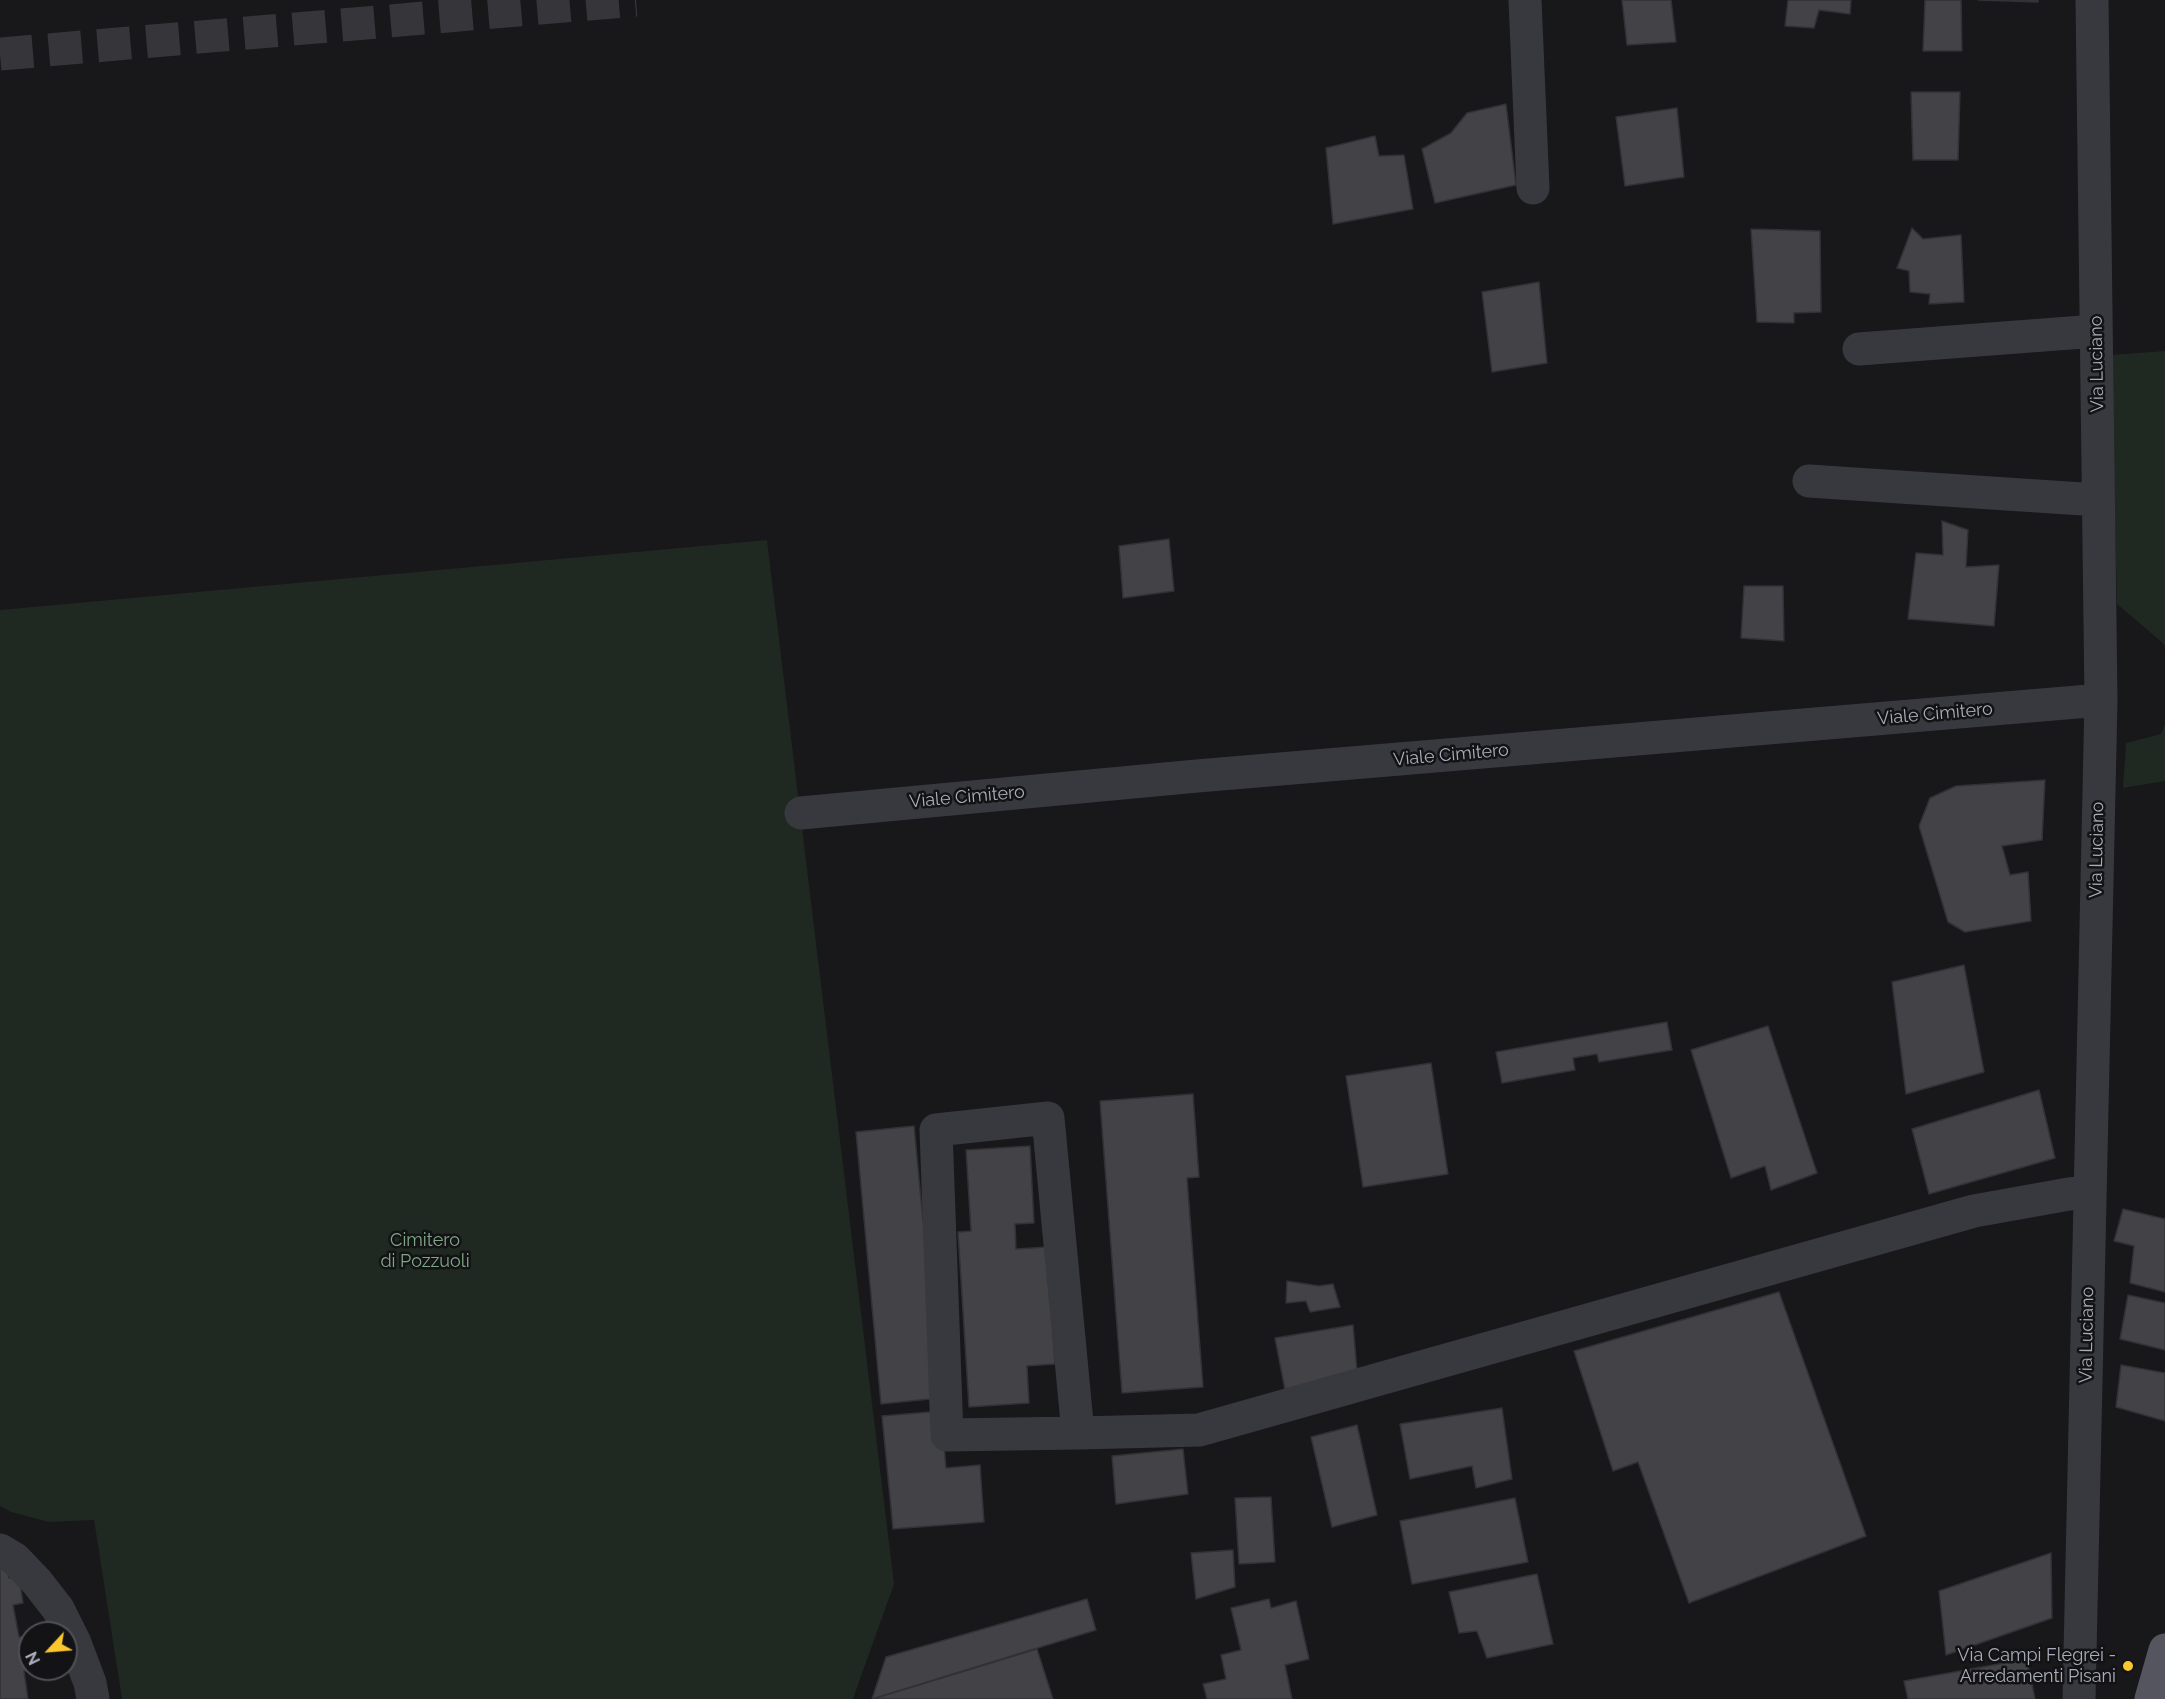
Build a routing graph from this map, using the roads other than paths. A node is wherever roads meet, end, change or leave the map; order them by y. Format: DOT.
graph roads {
  1 [pos="1525,0"];
  2 [pos="2092,0"];
  3 [pos="1533,188"];
  4 [pos="2096,331"];
  5 [pos="1859,349"];
  6 [pos="1809,481"];
  7 [pos="2098,500"];
  8 [pos="2101,700"];
  9 [pos="801,813"];
  10 [pos="2090,1192"];
  11 [pos="1078,1432"];
  12 [pos="0,1550"];
  13 [pos="2165,1650"];
  14 [pos="93,1699"];
  15 [pos="2079,1699"];
  16 [pos="2151,1699"];
  1 -- 3 [label="street"];
  2 -- 4 [label="street, Via Luciano"];
  4 -- 5 [label="street"];
  4 -- 7 [label="street, Via Luciano"];
  6 -- 7 [label="street"];
  7 -- 8 [label="street, Via Luciano"];
  8 -- 9 [label="street, Viale Cimitero"];
  8 -- 10 [label="street, Via Luciano"];
  10 -- 11 [label="street"];
  10 -- 15 [label="street, Via Luciano"];
  11 -- 11 [label="street"];
  12 -- 14 [label="street"];
  13 -- 16 [label="main road"];
}
